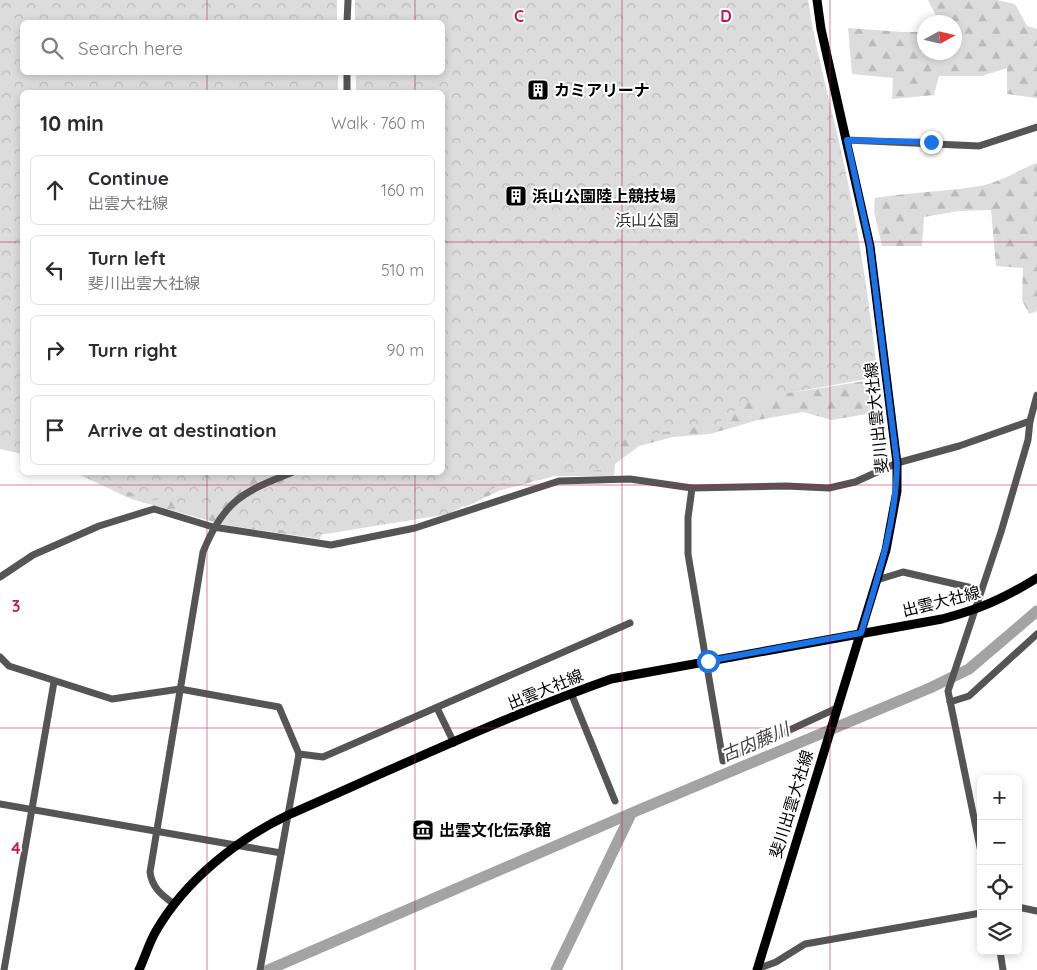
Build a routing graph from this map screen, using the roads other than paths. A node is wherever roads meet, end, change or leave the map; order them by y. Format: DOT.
graph roads {
  1 [pos="348,0"];
  2 [pos="817,0"];
  3 [pos="347,20"];
  4 [pos="347,75"];
  5 [pos="346,90"];
  6 [pos="1037,127"];
  7 [pos="847,140"];
  8 [pos="1037,395"];
  9 [pos="1030,421"];
  10 [pos="897,463"];
  11 [pos="286,475"];
  12 [pos="692,488"];
  13 [pos="213,528"];
  14 [pos="0,577"];
  15 [pos="1037,578"];
  16 [pos="877,580"];
  17 [pos="981,590"];
  18 [pos="975,610"];
  19 [pos="630,623"];
  20 [pos="861,633"];
  21 [pos="1037,634"];
  22 [pos="0,657"];
  23 [pos="708,661"];
  24 [pos="54,682"];
  25 [pos="180,689"];
  26 [pos="571,693"];
  27 [pos="950,698"];
  28 [pos="437,708"];
  29 [pos="836,710"];
  30 [pos="454,743"];
  31 [pos="299,754"];
  32 [pos="615,801"];
  33 [pos="0,804"];
  34 [pos="32,809"];
  35 [pos="288,815"];
  36 [pos="156,831"];
  37 [pos="977,832"];
  38 [pos="236,845"];
  39 [pos="281,853"];
  40 [pos="174,904"];
  41 [pos="1022,908"];
  42 [pos="1037,911"];
  43 [pos="977,914"];
  44 [pos="1001,955"];
  45 [pos="260,968"];
  46 [pos="4,970"];
  47 [pos="139,970"];
  48 [pos="757,970"];
  49 [pos="1004,970"];
  1 -- 3 [label="street"];
  2 -- 7 [label="main road, 斐川出雲大社線"];
  4 -- 5 [label="street"];
  6 -- 7 [label="street"];
  7 -- 10 [label="main road, 斐川出雲大社線"];
  8 -- 9 [label="street"];
  9 -- 10 [label="street"];
  9 -- 17 [label="street"];
  10 -- 12 [label="street"];
  10 -- 16 [label="main road, 斐川出雲大社線"];
  11 -- 13 [label="street"];
  12 -- 13 [label="street"];
  12 -- 23 [label="street"];
  13 -- 14 [label="street"];
  13 -- 25 [label="street"];
  15 -- 18 [label="main road, 出雲大社線"];
  16 -- 17 [label="street"];
  16 -- 20 [label="main road, 斐川出雲大社線"];
  17 -- 18 [label="street"];
  18 -- 20 [label="main road, 出雲大社線"];
  18 -- 27 [label="street"];
  19 -- 28 [label="street"];
  20 -- 23 [label="main road, 出雲大社線"];
  20 -- 29 [label="main road, 斐川出雲大社線"];
  21 -- 27 [label="street"];
  22 -- 24 [label="street"];
  23 -- 26 [label="main road, 出雲大社線"];
  23 -- 29 [label="street"];
  24 -- 25 [label="street"];
  24 -- 34 [label="street"];
  25 -- 31 [label="street"];
  25 -- 36 [label="street"];
  26 -- 30 [label="main road, 出雲大社線"];
  26 -- 32 [label="street"];
  27 -- 37 [label="street"];
  28 -- 30 [label="street"];
  28 -- 31 [label="street"];
  29 -- 48 [label="main road, 斐川出雲大社線"];
  30 -- 35 [label="main road, 出雲大社線"];
  31 -- 35 [label="street"];
  33 -- 34 [label="street"];
  34 -- 36 [label="street"];
  34 -- 46 [label="street"];
  35 -- 38 [label="main road, 出雲大社線"];
  35 -- 39 [label="street"];
  36 -- 38 [label="street"];
  36 -- 40 [label="street"];
  38 -- 39 [label="street"];
  38 -- 40 [label="main road, 出雲大社線"];
  39 -- 45 [label="street"];
  40 -- 47 [label="main road, 出雲大社線"];
  41 -- 42 [label="street"];
  43 -- 48 [label="street"];
  44 -- 49 [label="street"];
}
